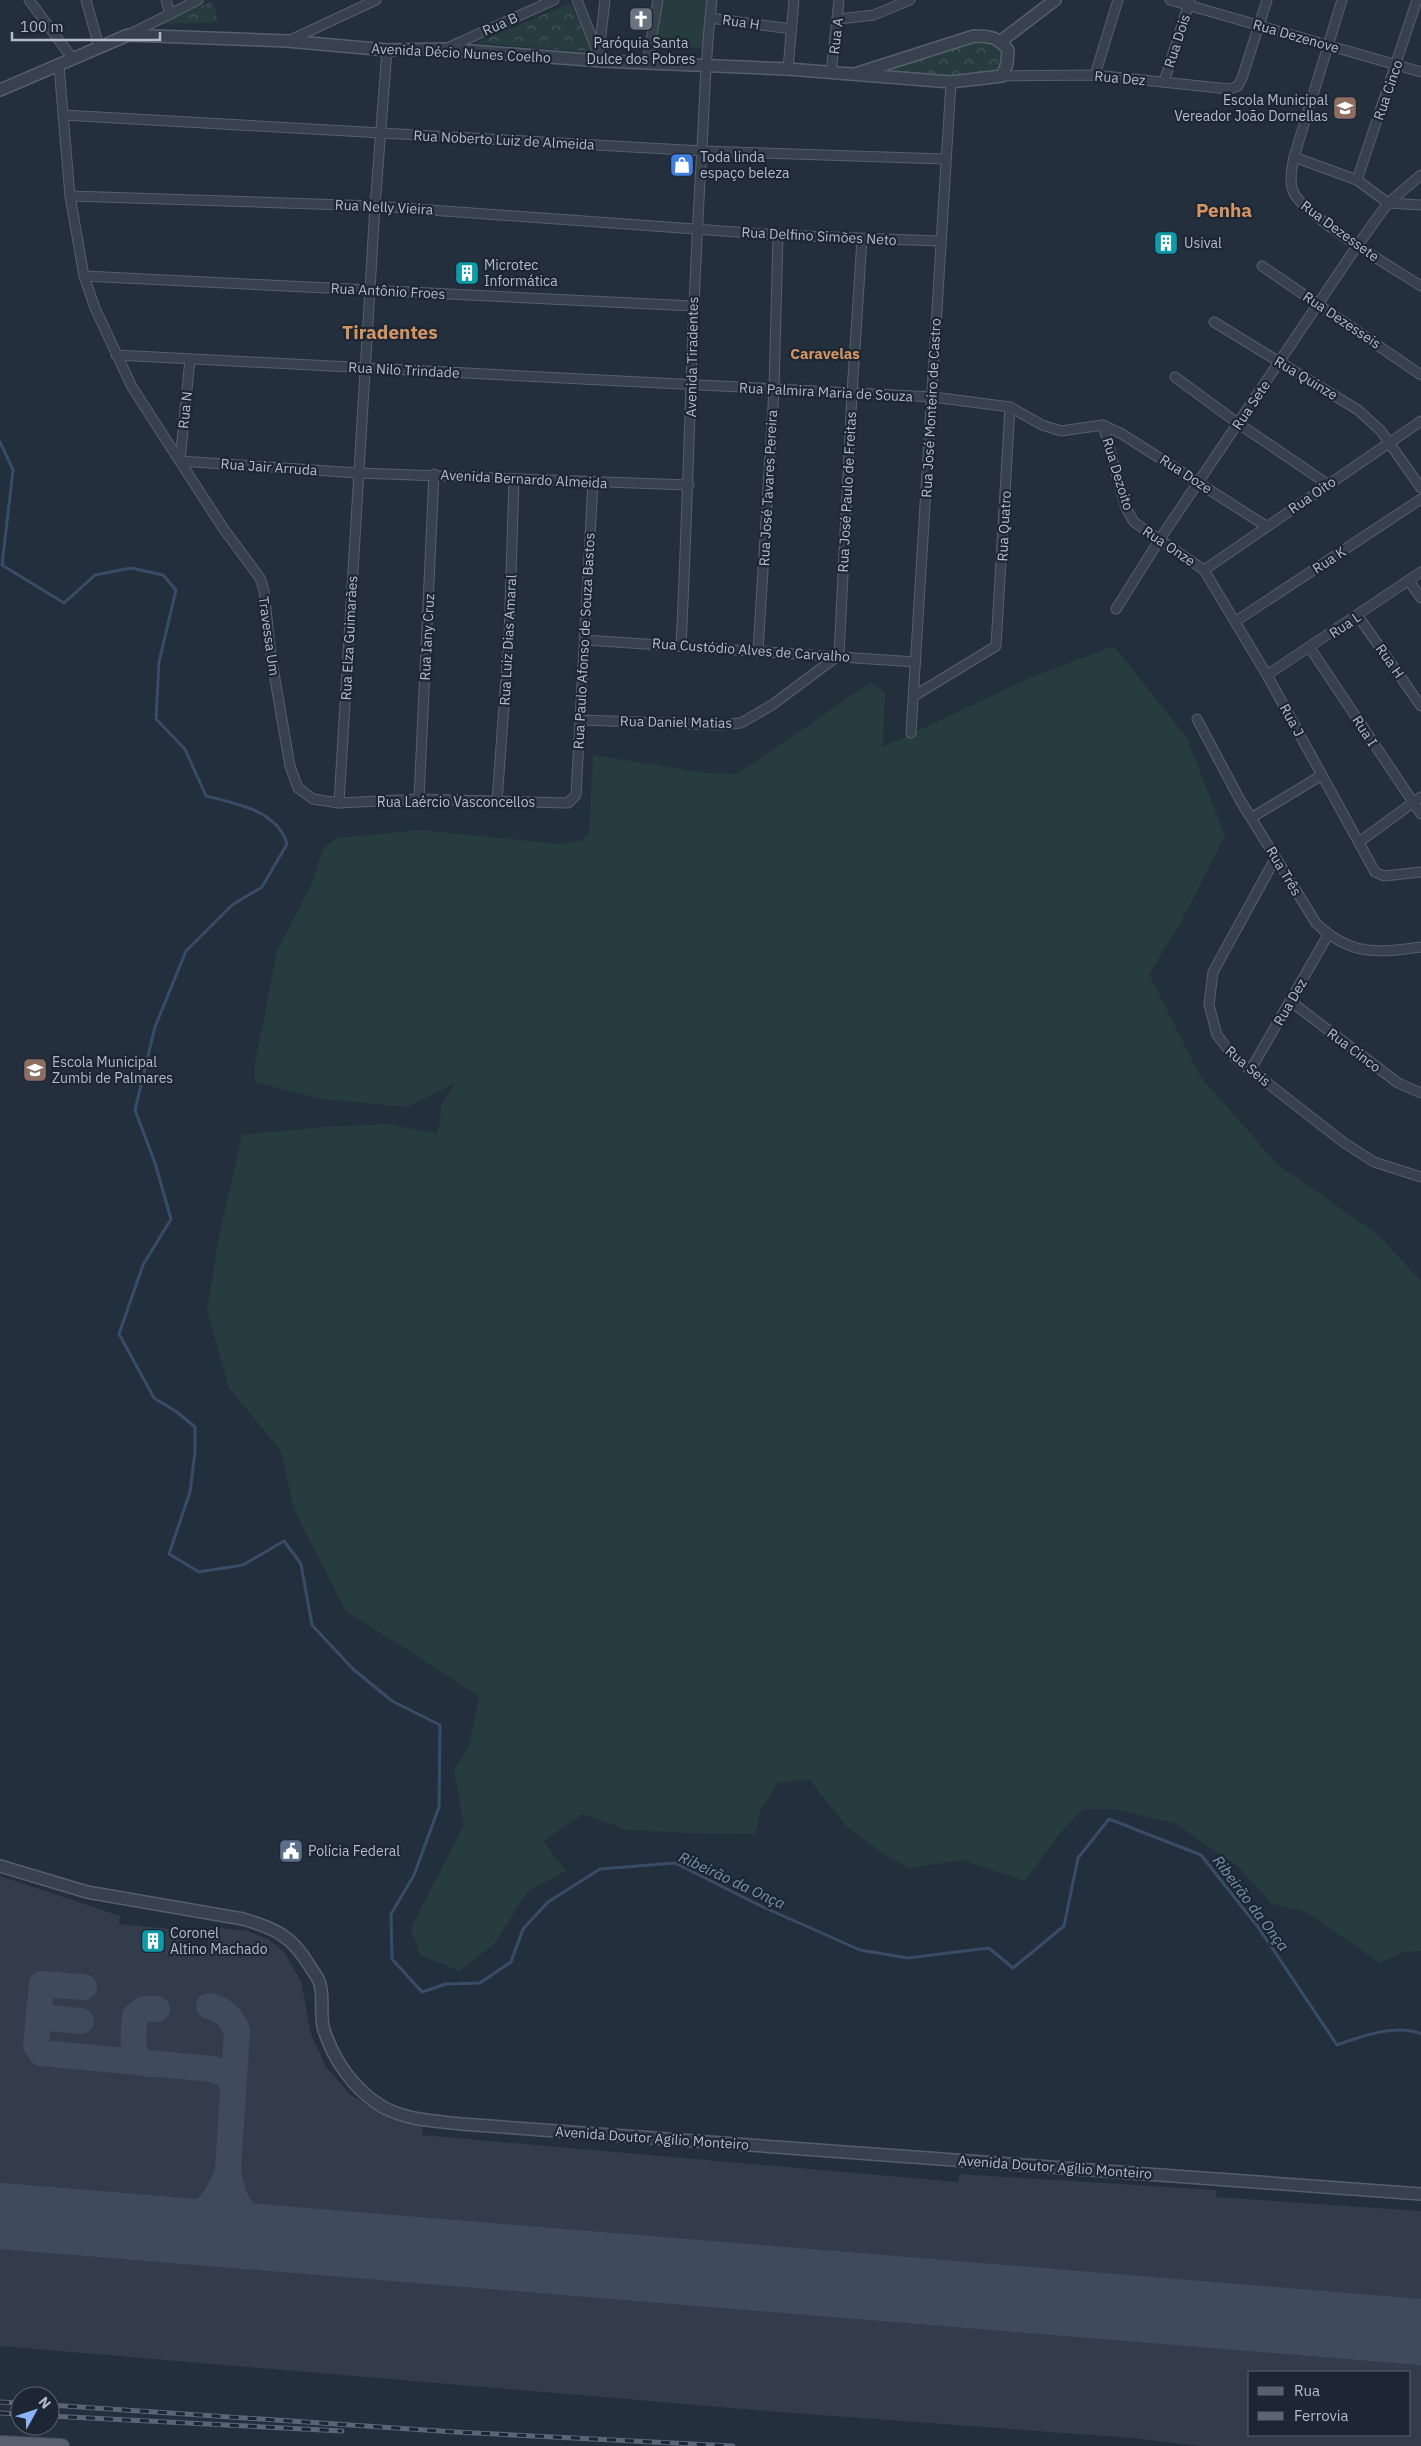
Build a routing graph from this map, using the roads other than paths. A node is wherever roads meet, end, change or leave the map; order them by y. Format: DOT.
graph roads {
  1 [pos="29,0"];
  2 [pos="86,0"];
  3 [pos="166,0"];
  4 [pos="198,0"];
  5 [pos="376,0"];
  6 [pos="554,0"];
  7 [pos="577,0"];
  8 [pos="605,0"];
  9 [pos="658,0"];
  10 [pos="712,0"];
  11 [pos="794,0"];
  12 [pos="839,0"];
  13 [pos="1054,0"];
  14 [pos="1118,0"];
  15 [pos="1170,0"];
  16 [pos="1267,0"];
  17 [pos="1342,0"];
  18 [pos="1417,0"];
  19 [pos="908,1"];
  20 [pos="1189,3"];
  21 [pos="170,14"];
  22 [pos="710,18"];
  23 [pos="839,19"];
  24 [pos="1259,25"];
  25 [pos="791,29"];
  26 [pos="128,35"];
  27 [pos="287,41"];
  28 [pos="1001,41"];
  29 [pos="1328,44"];
  30 [pos="99,47"];
  31 [pos="446,49"];
  32 [pos="387,50"];
  33 [pos="600,58"];
  34 [pos="74,59"];
  35 [pos="647,64"];
  36 [pos="59,66"];
  37 [pos="1397,66"];
  38 [pos="705,67"];
  39 [pos="788,69"];
  40 [pos="831,72"];
  41 [pos="1421,72"];
  42 [pos="855,74"];
  43 [pos="1095,75"];
  44 [pos="1002,76"];
  45 [pos="951,82"];
  46 [pos="1164,82"];
  47 [pos="0,90"];
  48 [pos="63,115"];
  49 [pos="380,133"];
  50 [pos="702,151"];
  51 [pos="1294,157"];
  52 [pos="945,159"];
  53 [pos="1421,175"];
  54 [pos="1358,180"];
  55 [pos="70,196"];
  56 [pos="1388,203"];
  57 [pos="1421,205"];
  58 [pos="375,206"];
  59 [pos="697,228"];
  60 [pos="778,236"];
  61 [pos="862,240"];
  62 [pos="940,241"];
  63 [pos="1357,246"];
  64 [pos="1262,266"];
  65 [pos="84,276"];
  66 [pos="1421,286"];
  67 [pos="371,290"];
  68 [pos="1320,304"];
  69 [pos="693,306"];
  70 [pos="1214,322"];
  71 [pos="116,355"];
  72 [pos="190,359"];
  73 [pos="1279,362"];
  74 [pos="366,368"];
  75 [pos="1421,375"];
  76 [pos="1175,377"];
  77 [pos="692,385"];
  78 [pos="774,390"];
  79 [pos="852,393"];
  80 [pos="933,397"];
  81 [pos="1010,407"];
  82 [pos="1421,421"];
  83 [pos="1239,424"];
  84 [pos="1103,425"];
  85 [pos="1390,443"];
  86 [pos="180,461"];
  87 [pos="358,472"];
  88 [pos="434,474"];
  89 [pos="514,479"];
  90 [pos="593,482"];
  91 [pos="1198,482"];
  92 [pos="1329,484"];
  93 [pos="689,485"];
  94 [pos="1421,488"];
  95 [pos="1421,499"];
  96 [pos="1134,522"];
  97 [pos="1266,526"];
  98 [pos="1160,539"];
  99 [pos="1204,570"];
  100 [pos="1421,572"];
  101 [pos="1409,581"];
  102 [pos="1421,598"];
  103 [pos="1116,609"];
  104 [pos="1358,616"];
  105 [pos="1236,621"];
  106 [pos="585,640"];
  107 [pos="681,646"];
  108 [pos="1310,648"];
  109 [pos="758,651"];
  110 [pos="839,656"];
  111 [pos="916,662"];
  112 [pos="1268,675"];
  113 [pos="914,696"];
  114 [pos="1421,706"];
  115 [pos="1197,719"];
  116 [pos="581,720"];
  117 [pos="911,733"];
  118 [pos="1322,775"];
  119 [pos="1421,797"];
  120 [pos="420,799"];
  121 [pos="573,800"];
  122 [pos="497,801"];
  123 [pos="339,802"];
  124 [pos="1413,803"];
  125 [pos="1421,814"];
  126 [pos="1251,818"];
  127 [pos="1359,842"];
  128 [pos="1275,859"];
  129 [pos="1421,872"];
  130 [pos="1328,935"];
  131 [pos="1421,947"];
  132 [pos="1290,1001"];
  133 [pos="1251,1069"];
  134 [pos="1421,1093"];
  135 [pos="1421,1177"];
  136 [pos="0,1866"];
  137 [pos="1421,2194"];
  138 [pos="0,2443"];
  139 [pos="62,2446"];
  1 -- 34 [label="street"];
  2 -- 30 [label="street"];
  3 -- 21 [label="street"];
  4 -- 21 [label="street"];
  5 -- 27 [label="street"];
  6 -- 31 [label="street, Rua B"];
  7 -- 33 [label="street"];
  8 -- 33 [label="street"];
  9 -- 35 [label="street"];
  10 -- 22 [label="street"];
  11 -- 25 [label="street"];
  12 -- 23 [label="street, Rua A"];
  13 -- 28 [label="street"];
  14 -- 43 [label="street"];
  15 -- 20 [label="street, Rua Dezenove"];
  16 -- 24 [label="street"];
  17 -- 29 [label="street"];
  18 -- 37 [label="street, Rua Cinco"];
  19 -- 23 [label="street"];
  20 -- 24 [label="street, Rua Dezenove"];
  20 -- 46 [label="street, Rua Dois"];
  21 -- 26 [label="street"];
  22 -- 25 [label="street, Rua H"];
  22 -- 38 [label="street, Rua H"];
  23 -- 40 [label="street, Rua A"];
  24 -- 29 [label="street, Rua Dezenove"];
  24 -- 46 [label="street, Rua Dez"];
  25 -- 39 [label="street"];
  26 -- 27 [label="street, Avenida Décio Nunes Coelho"];
  26 -- 30 [label="street"];
  27 -- 32 [label="street, Avenida Décio Nunes Coelho"];
  28 -- 42 [label="street"];
  28 -- 44 [label="street"];
  29 -- 37 [label="street, Rua Dezenove"];
  29 -- 51 [label="street"];
  30 -- 34 [label="street"];
  31 -- 32 [label="street, Avenida Décio Nunes Coelho"];
  31 -- 33 [label="street, Avenida Décio Nunes Coelho"];
  32 -- 49 [label="street, Rua Elza Guimarães"];
  33 -- 35 [label="street, Avenida Décio Nunes Coelho"];
  34 -- 36 [label="street"];
  35 -- 38 [label="street, Avenida Décio Nunes Coelho"];
  36 -- 47 [label="street"];
  36 -- 48 [label="street, Travessa Um"];
  37 -- 41 [label="street, Rua Dezenove"];
  37 -- 54 [label="street, Rua Cinco"];
  38 -- 39 [label="street, Avenida Décio Nunes Coelho"];
  38 -- 50 [label="street, Avenida Tiradentes"];
  39 -- 40 [label="street, Avenida Décio Nunes Coelho"];
  40 -- 42 [label="street, Avenida Décio Nunes Coelho"];
  42 -- 45 [label="street, Avenida Décio Nunes Coelho"];
  43 -- 44 [label="street, Rua Dez"];
  43 -- 46 [label="street, Rua Dez"];
  44 -- 45 [label="street, Avenida Décio Nunes Coelho"];
  45 -- 52 [label="street, Rua José Monteiro de Castro"];
  48 -- 49 [label="street, Rua Noberto Luiz de Almeida"];
  48 -- 55 [label="street, Travessa Um"];
  49 -- 50 [label="street, Rua Noberto Luiz de Almeida"];
  49 -- 58 [label="street, Rua Elza Guimarães"];
  50 -- 52 [label="street, Rua Noberto Luiz de Almeida"];
  50 -- 59 [label="street, Avenida Tiradentes"];
  51 -- 54 [label="street"];
  51 -- 63 [label="street, Rua Dezessete"];
  52 -- 62 [label="street, Rua José Monteiro de Castro"];
  53 -- 56 [label="street"];
  54 -- 56 [label="street"];
  55 -- 58 [label="street, Rua Nelly Vieira"];
  55 -- 65 [label="street, Travessa Um"];
  56 -- 57 [label="street"];
  56 -- 63 [label="street, Rua Sete"];
  58 -- 59 [label="street, Rua Nelly Vieira"];
  58 -- 67 [label="street, Rua Elza Guimarães"];
  59 -- 60 [label="street, Rua Delfino Simões Neto"];
  59 -- 69 [label="street, Avenida Tiradentes"];
  60 -- 61 [label="street, Rua Delfino Simões Neto"];
  60 -- 78 [label="street, Rua José Tavares Pereira"];
  61 -- 62 [label="street, Rua Delfino Simões Neto"];
  61 -- 79 [label="street, Rua José Paulo de Freitas"];
  62 -- 80 [label="street, Rua José Monteiro de Castro"];
  63 -- 66 [label="street, Rua Dezessete"];
  63 -- 68 [label="street, Rua Sete"];
  64 -- 68 [label="street, Rua Dezesseis"];
  65 -- 67 [label="street, Rua Antônio Froes"];
  65 -- 71 [label="street, Travessa Um"];
  67 -- 69 [label="street, Rua Antônio Froes"];
  67 -- 74 [label="street, Rua Elza Guimarães"];
  68 -- 73 [label="street, Rua Sete"];
  68 -- 75 [label="street, Rua Dezesseis"];
  69 -- 77 [label="street, Avenida Tiradentes"];
  70 -- 73 [label="street, Rua Quinze"];
  71 -- 72 [label="street, Rua Nilo Trindade"];
  71 -- 86 [label="street, Travessa Um"];
  72 -- 74 [label="street, Rua Nilo Trindade"];
  72 -- 86 [label="street, Rua N"];
  73 -- 83 [label="street, Rua Sete"];
  73 -- 85 [label="street, Rua Quinze"];
  74 -- 77 [label="street, Rua Nilo Trindade"];
  74 -- 87 [label="street, Rua Elza Guimarães"];
  76 -- 83 [label="street"];
  77 -- 78 [label="street, Rua Palmira Maria de Souza"];
  77 -- 93 [label="street, Avenida Tiradentes"];
  78 -- 79 [label="street, Rua Palmira Maria de Souza"];
  78 -- 109 [label="street, Rua José Tavares Pereira"];
  79 -- 80 [label="street, Rua Palmira Maria de Souza"];
  79 -- 110 [label="street, Rua José Paulo de Freitas"];
  80 -- 81 [label="street, Rua Palmira Maria de Souza"];
  80 -- 111 [label="street, Rua José Monteiro de Castro"];
  81 -- 84 [label="street, Rua Palmira Maria de Souza"];
  81 -- 113 [label="street, Rua Quatro"];
  82 -- 85 [label="street, Rua Oito"];
  83 -- 91 [label="street, Rua Sete"];
  83 -- 92 [label="street"];
  84 -- 91 [label="street, Rua Doze"];
  84 -- 96 [label="street, Rua Dezoito"];
  85 -- 92 [label="street, Rua Oito"];
  85 -- 94 [label="street, Rua Quinze"];
  86 -- 87 [label="street, Rua Jair Arruda"];
  86 -- 123 [label="street, Travessa Um"];
  87 -- 88 [label="street, Avenida Bernardo Almeida"];
  87 -- 123 [label="street, Rua Elza Guimarães"];
  88 -- 89 [label="street, Avenida Bernardo Almeida"];
  88 -- 120 [label="street, Rua Iany Cruz"];
  89 -- 90 [label="street, Avenida Bernardo Almeida"];
  89 -- 122 [label="street, Rua Luiz Dias Amaral"];
  90 -- 93 [label="street, Avenida Bernardo Almeida"];
  90 -- 106 [label="street, Rua Paulo Afonso de Souza Bastos"];
  91 -- 97 [label="street, Rua Doze"];
  91 -- 98 [label="street, Rua Sete"];
  92 -- 97 [label="street, Rua Oito"];
  93 -- 107 [label="street, Avenida Tiradentes"];
  95 -- 105 [label="street, Rua K"];
  96 -- 98 [label="street, Rua Onze"];
  97 -- 99 [label="street, Rua Oito"];
  98 -- 99 [label="street, Rua Onze"];
  98 -- 103 [label="street, Rua Sete"];
  99 -- 105 [label="street, Rua J"];
  100 -- 101 [label="street, Rua L"];
  101 -- 102 [label="street"];
  101 -- 104 [label="street, Rua L"];
  104 -- 108 [label="street, Rua L"];
  104 -- 114 [label="street, Rua H"];
  105 -- 112 [label="street, Rua J"];
  106 -- 107 [label="street, Rua Custódio Alves de Carvalho"];
  106 -- 116 [label="street, Rua Paulo Afonso de Souza Bastos"];
  107 -- 109 [label="street, Rua Custódio Alves de Carvalho"];
  108 -- 112 [label="street, Rua L"];
  108 -- 124 [label="street, Rua I"];
  109 -- 110 [label="street, Rua Custódio Alves de Carvalho"];
  110 -- 111 [label="street, Rua Custódio Alves de Carvalho"];
  110 -- 116 [label="street, Rua Daniel Matias"];
  111 -- 113 [label="street, Rua José Monteiro de Castro"];
  112 -- 118 [label="street, Rua J"];
  113 -- 117 [label="street, Rua José Monteiro de Castro"];
  115 -- 126 [label="street, Rua Três"];
  116 -- 121 [label="street, Rua Paulo Afonso de Souza Bastos"];
  118 -- 126 [label="street"];
  118 -- 127 [label="street, Rua J"];
  119 -- 124 [label="street"];
  120 -- 122 [label="street, Rua Laércio Vasconcellos"];
  120 -- 123 [label="street, Rua Laércio Vasconcellos"];
  121 -- 122 [label="street, Rua Laércio Vasconcellos"];
  124 -- 125 [label="street, Rua I"];
  124 -- 127 [label="street"];
  126 -- 128 [label="street, Rua Três"];
  127 -- 129 [label="street, Rua J"];
  128 -- 130 [label="street, Rua Três"];
  128 -- 133 [label="street, Rua Seis"];
  130 -- 131 [label="street, Rua Três"];
  130 -- 132 [label="street, Rua Dez"];
  132 -- 133 [label="street, Rua Dez"];
  132 -- 134 [label="street, Rua Cinco"];
  133 -- 135 [label="street, Rua Seis"];
  136 -- 137 [label="street, Avenida Doutor Agílio Monteiro"];
  138 -- 139 [label="main road"];
}
